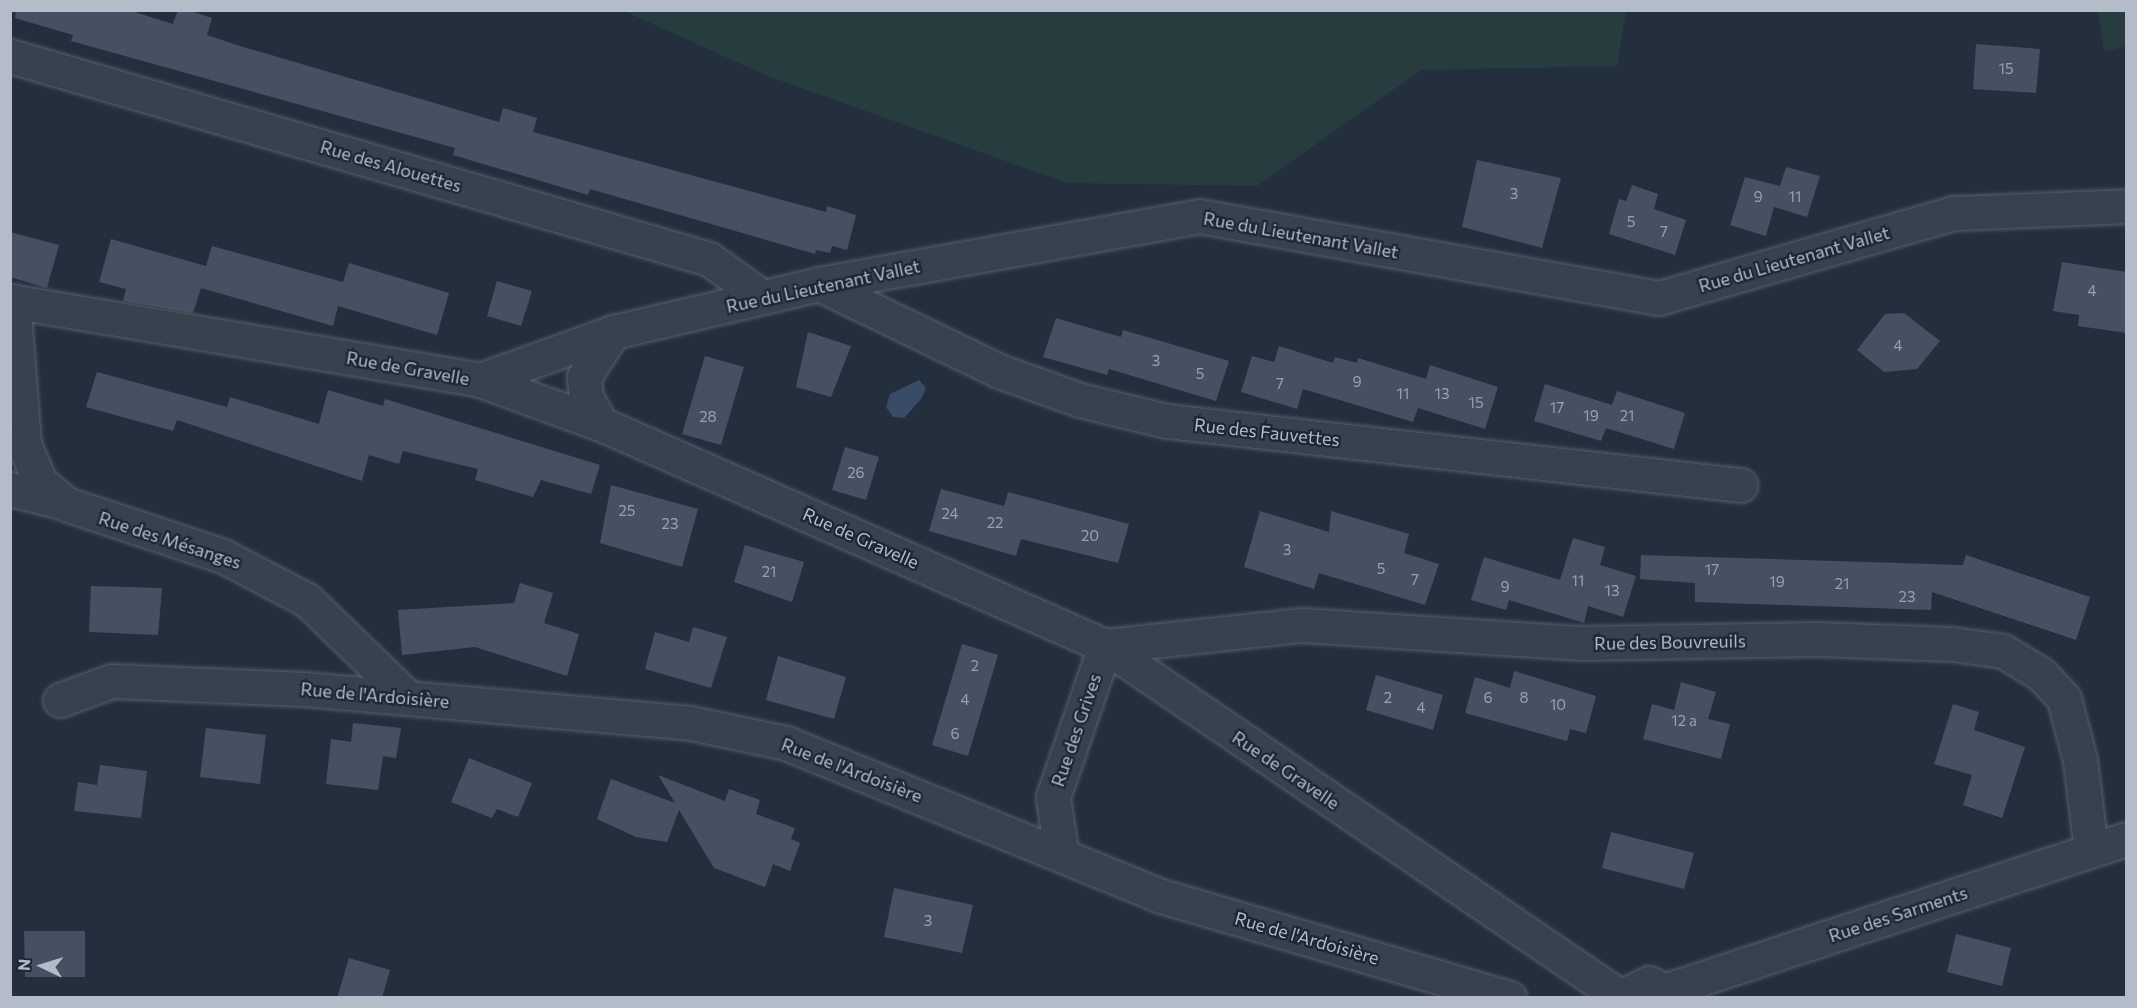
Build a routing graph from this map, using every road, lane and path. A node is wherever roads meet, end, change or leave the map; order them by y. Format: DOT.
graph roads {
  1 [pos="10,56"];
  2 [pos="2127,206"];
  3 [pos="819,284"];
  4 [pos="762,297"];
  5 [pos="12,301"];
  6 [pos="613,332"];
  7 [pos="480,380"];
  8 [pos="601,424"];
  9 [pos="1740,484"];
  10 [pos="10,489"];
  11 [pos="66,504"];
  12 [pos="1105,646"];
  13 [pos="407,697"];
  14 [pos="60,700"];
  15 [pos="2127,839"];
  16 [pos="2091,850"];
  17 [pos="1061,852"];
  18 [pos="1675,993"];
  19 [pos="1619,997"];
  20 [pos="1509,998"];
  1 -- 4 [label="street, Rue des Alouettes"];
  2 -- 3 [label="street, Rue du Lieutenant Vallet"];
  3 -- 4 [label="street, Rue du Lieutenant Vallet"];
  3 -- 9 [label="street, Rue des Fauvettes"];
  4 -- 6 [label="street, Rue du Lieutenant Vallet"];
  5 -- 7 [label="street, Rue de Gravelle"];
  5 -- 11 [label="street, Rue des Mésanges"];
  6 -- 7 [label="street, Rue du Lieutenant Vallet"];
  6 -- 8 [label="street"];
  7 -- 8 [label="street, Rue de Gravelle"];
  8 -- 12 [label="street, Rue de Gravelle"];
  10 -- 11 [label="street, Rue des Mésanges"];
  11 -- 13 [label="street, Rue des Mésanges"];
  12 -- 16 [label="street, Rue des Bouvreuils"];
  12 -- 17 [label="street, Rue des Grives"];
  12 -- 19 [label="street, Rue de Gravelle"];
  13 -- 14 [label="street, Rue de l'Ardoisière"];
  13 -- 17 [label="street, Rue de l'Ardoisière"];
  15 -- 16 [label="street, Rue des Sarments"];
  16 -- 18 [label="street, Rue des Sarments"];
  17 -- 20 [label="street, Rue de l'Ardoisière"];
  18 -- 19 [label="street"];
}
